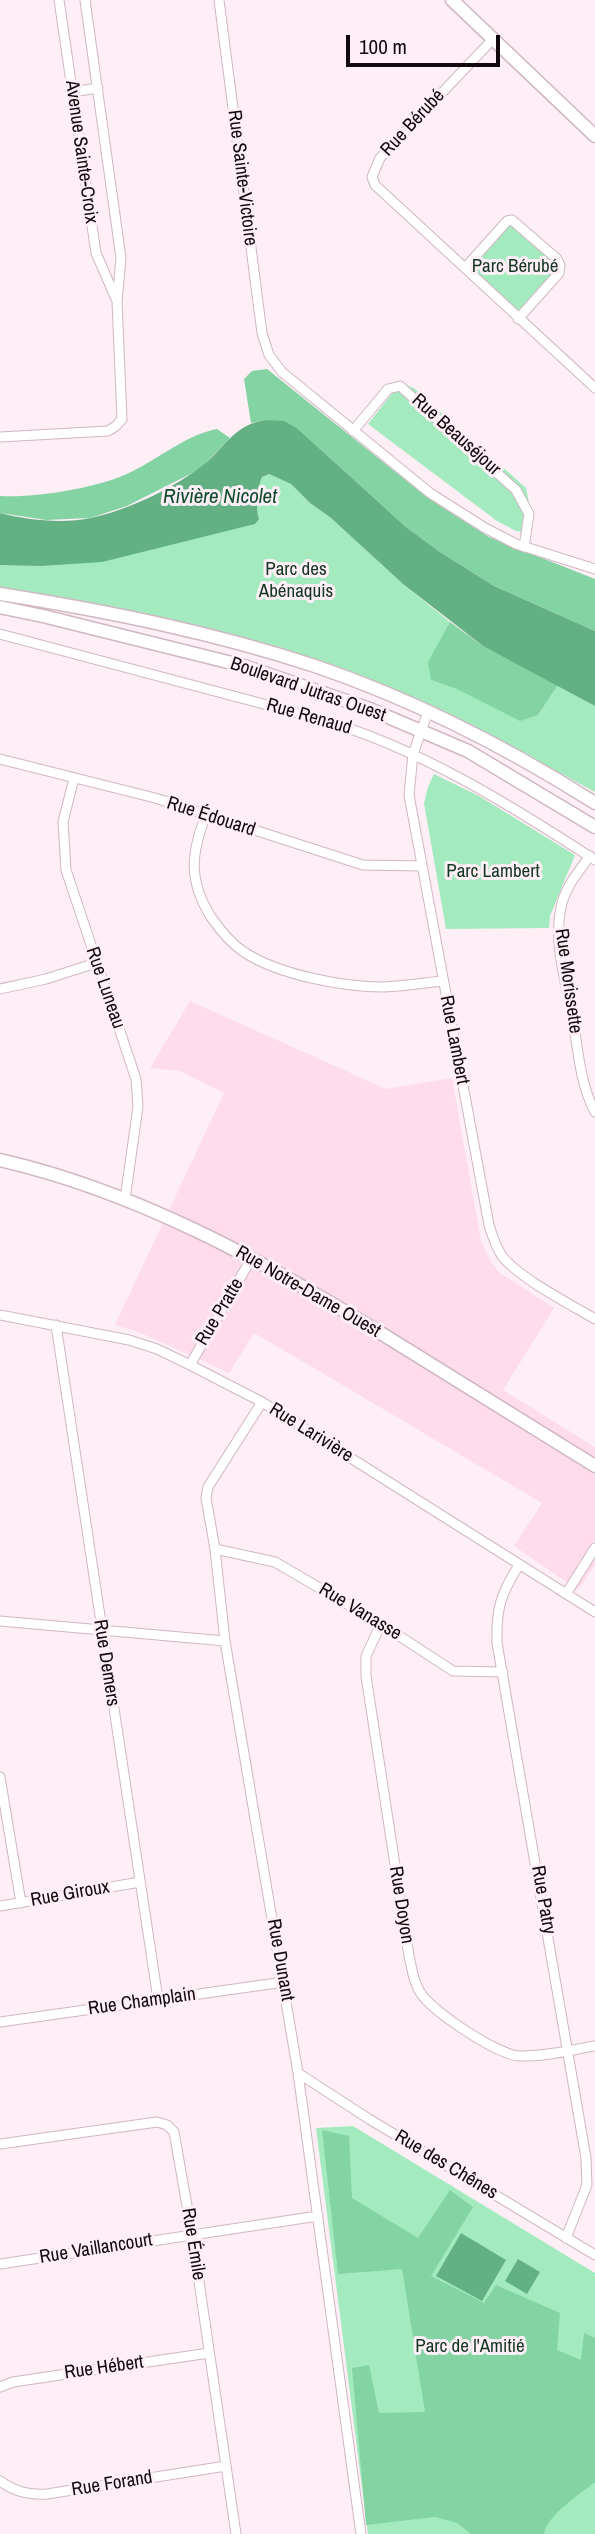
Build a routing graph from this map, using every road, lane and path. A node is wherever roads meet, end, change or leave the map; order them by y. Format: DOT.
graph roads {
  1 [pos="60,0"];
  2 [pos="85,0"];
  3 [pos="219,0"];
  4 [pos="453,0"];
  5 [pos="493,39"];
  6 [pos="98,88"];
  7 [pos="72,92"];
  8 [pos="595,135"];
  9 [pos="465,268"];
  10 [pos="117,301"];
  11 [pos="518,319"];
  12 [pos="595,388"];
  13 [pos="354,431"];
  14 [pos="0,437"];
  15 [pos="524,547"];
  16 [pos="595,569"];
  17 [pos="0,594"];
  18 [pos="0,607"];
  19 [pos="0,634"];
  20 [pos="428,712"];
  21 [pos="421,730"];
  22 [pos="413,754"];
  23 [pos="0,760"];
  24 [pos="74,778"];
  25 [pos="595,803"];
  26 [pos="206,815"];
  27 [pos="595,828"];
  28 [pos="592,858"];
  29 [pos="422,866"];
  30 [pos="96,963"];
  31 [pos="443,981"];
  32 [pos="0,989"];
  33 [pos="595,1112"];
  34 [pos="0,1160"];
  35 [pos="125,1199"];
  36 [pos="251,1259"];
  37 [pos="0,1315"];
  38 [pos="595,1319"];
  39 [pos="56,1325"];
  40 [pos="190,1365"];
  41 [pos="262,1402"];
  42 [pos="595,1466"];
  43 [pos="595,1548"];
  44 [pos="215,1549"];
  45 [pos="519,1565"];
  46 [pos="565,1594"];
  47 [pos="595,1612"];
  48 [pos="0,1621"];
  49 [pos="381,1624"];
  50 [pos="101,1630"];
  51 [pos="225,1641"];
  52 [pos="503,1672"];
  53 [pos="0,1777"];
  54 [pos="140,1882"];
  55 [pos="21,1903"];
  56 [pos="0,1906"];
  57 [pos="284,1982"];
  58 [pos="158,2000"];
  59 [pos="0,2022"];
  60 [pos="595,2046"];
  61 [pos="569,2050"];
  62 [pos="298,2073"];
  63 [pos="0,2144"];
  64 [pos="318,2216"];
  65 [pos="192,2234"];
  66 [pos="566,2238"];
  67 [pos="595,2255"];
  68 [pos="0,2264"];
  69 [pos="209,2353"];
  70 [pos="0,2387"];
  71 [pos="226,2466"];
  72 [pos="0,2481"];
  73 [pos="236,2534"];
  74 [pos="361,2534"];
  1 -- 7 [label="street, Avenue Sainte-Croix"];
  2 -- 6 [label="street, Avenue Sainte-Croix"];
  3 -- 13 [label="street, Rue Sainte-Victoire"];
  4 -- 5 [label="main road"];
  5 -- 8 [label="main road"];
  5 -- 9 [label="street, Rue Bérubé"];
  6 -- 7 [label="street"];
  6 -- 10 [label="street, Avenue Sainte-Croix"];
  7 -- 10 [label="street, Avenue Sainte-Croix"];
  9 -- 11 [label="street, Rue Bérubé"];
  9 -- 11 [label="street"];
  10 -- 14 [label="street, Avenue Sainte-Croix"];
  11 -- 12 [label="street, Rue Bérubé"];
  13 -- 15 [label="street"];
  13 -- 15 [label="street, Rue Beauséjour"];
  15 -- 16 [label="street"];
  17 -- 20 [label="main road, Boulevard Jutras Ouest"];
  18 -- 21 [label="main road, Boulevard Jutras Ouest"];
  19 -- 22 [label="street, Rue Renaud"];
  20 -- 21 [label="street, Rue Lambert"];
  20 -- 25 [label="main road, Boulevard Jutras Ouest"];
  21 -- 22 [label="street, Rue Lambert"];
  21 -- 27 [label="main road, Boulevard Jutras Ouest"];
  22 -- 28 [label="street, Rue Renaud"];
  22 -- 29 [label="street, Rue Lambert"];
  23 -- 24 [label="street, Rue Édouard"];
  24 -- 26 [label="street, Rue Édouard"];
  24 -- 30 [label="street, Rue Luneau"];
  26 -- 29 [label="street, Rue Édouard"];
  26 -- 31 [label="street"];
  28 -- 33 [label="street, Rue Morissette"];
  29 -- 31 [label="street, Rue Lambert"];
  30 -- 32 [label="street"];
  30 -- 35 [label="street, Rue Luneau"];
  31 -- 38 [label="street, Rue Lambert"];
  34 -- 35 [label="main road, Rue Notre-Dame Ouest"];
  35 -- 36 [label="main road, Rue Notre-Dame Ouest"];
  36 -- 40 [label="street, Rue Pratte"];
  36 -- 42 [label="main road, Rue Notre-Dame Ouest"];
  37 -- 39 [label="street, Rue Larivière"];
  39 -- 40 [label="street, Rue Larivière"];
  39 -- 50 [label="street, Rue Demers"];
  40 -- 41 [label="street, Rue Larivière"];
  41 -- 44 [label="street, Rue Dunant"];
  41 -- 45 [label="street, Rue Larivière"];
  43 -- 46 [label="street"];
  44 -- 49 [label="street, Rue Vanasse"];
  44 -- 51 [label="street, Rue Dunant"];
  45 -- 46 [label="street, Rue Larivière"];
  45 -- 52 [label="street, Rue Patry"];
  46 -- 47 [label="street, Rue Larivière"];
  48 -- 50 [label="street"];
  49 -- 52 [label="street, Rue Vanasse"];
  49 -- 61 [label="street, Rue Doyon"];
  50 -- 51 [label="street"];
  50 -- 54 [label="street, Rue Demers"];
  51 -- 57 [label="street, Rue Dunant"];
  52 -- 61 [label="street, Rue Patry"];
  53 -- 55 [label="street"];
  54 -- 55 [label="street, Rue Giroux"];
  54 -- 58 [label="street, Rue Demers"];
  55 -- 56 [label="street, Rue Giroux"];
  57 -- 58 [label="street, Rue Champlain"];
  57 -- 62 [label="street, Rue Dunant"];
  58 -- 59 [label="street, Rue Champlain"];
  60 -- 61 [label="street, Rue Doyon"];
  61 -- 66 [label="street, Rue Patry"];
  62 -- 64 [label="street, Rue Dunant"];
  62 -- 66 [label="street, Rue des Chênes"];
  63 -- 65 [label="street, Rue Émile"];
  64 -- 65 [label="street, Rue Vaillancourt"];
  64 -- 74 [label="street, Rue Dunant"];
  65 -- 68 [label="street, Rue Vaillancourt"];
  65 -- 69 [label="street, Rue Émile"];
  66 -- 67 [label="street, Rue des Chênes"];
  69 -- 70 [label="street, Rue Hébert"];
  69 -- 71 [label="street, Rue Émile"];
  71 -- 72 [label="street, Rue Forand"];
  71 -- 73 [label="street, Rue Émile"];
}
